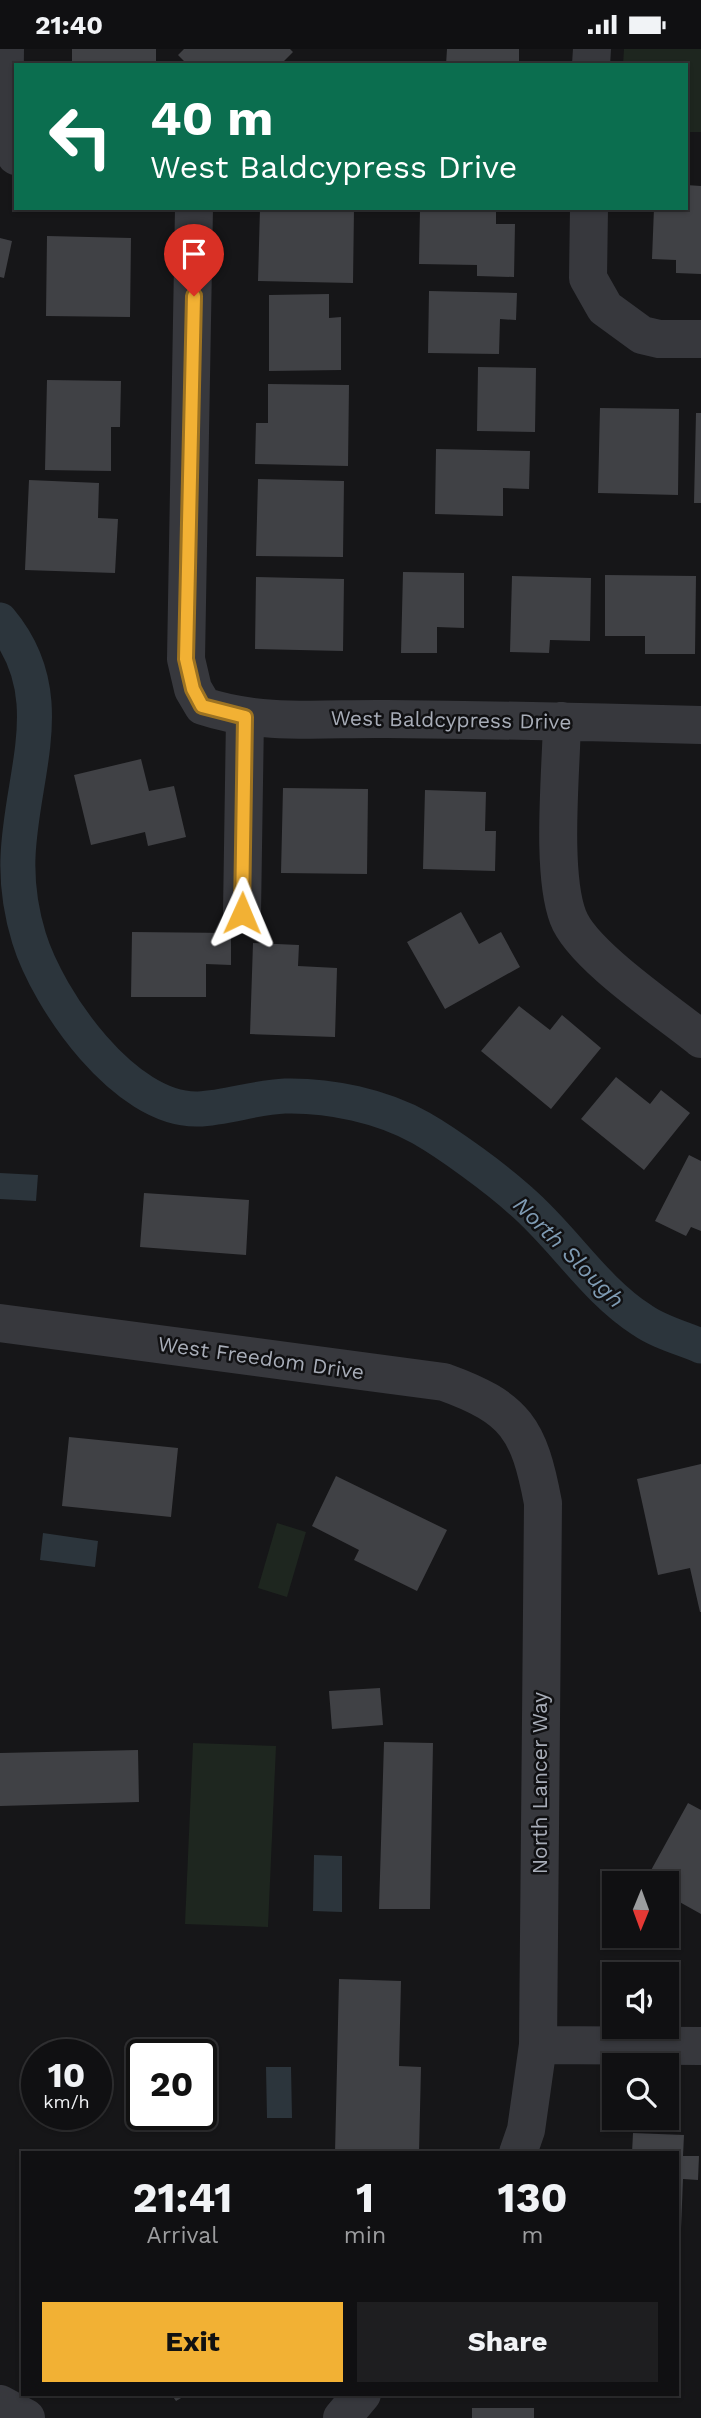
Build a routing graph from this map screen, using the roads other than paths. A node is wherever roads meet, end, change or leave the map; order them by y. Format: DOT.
graph roads {
  1 [pos="5,49"];
  2 [pos="14,152"];
  3 [pos="194,210"];
  4 [pos="589,210"];
  5 [pos="701,339"];
  6 [pos="245,717"];
  7 [pos="562,721"];
  8 [pos="701,725"];
  9 [pos="242,913"];
  10 [pos="701,1039"];
  11 [pos="0,1323"];
  12 [pos="512,1418"];
  13 [pos="538,2045"];
  14 [pos="701,2046"];
  15 [pos="519,2151"];
  16 [pos="360,2396"];
  17 [pos="0,2404"];
  18 [pos="26,2418"];
  19 [pos="342,2418"];
  1 -- 2 [label="street"];
  3 -- 6 [label="street, West Baldcypress Drive"];
  4 -- 5 [label="street"];
  6 -- 7 [label="street, West Baldcypress Drive"];
  6 -- 9 [label="street"];
  7 -- 8 [label="street, West Baldcypress Drive"];
  7 -- 10 [label="street"];
  11 -- 12 [label="street, West Freedom Drive"];
  12 -- 13 [label="street, North Lancer Way"];
  13 -- 14 [label="street"];
  13 -- 15 [label="street, North Lancer Way"];
  16 -- 19 [label="street"];
  17 -- 18 [label="street"];
}
